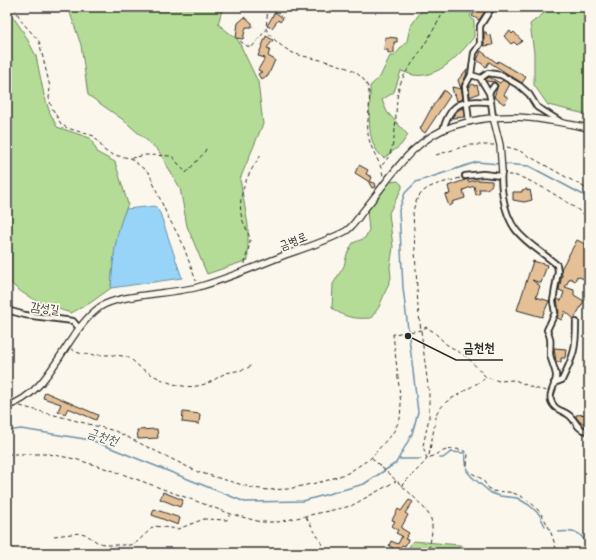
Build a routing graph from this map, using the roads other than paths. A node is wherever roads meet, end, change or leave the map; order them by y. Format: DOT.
graph roads {
  1 [pos="492,7"];
  2 [pos="471,75"];
  3 [pos="480,78"];
  4 [pos="494,86"];
  5 [pos="489,93"];
  6 [pos="491,102"];
  7 [pos="467,103"];
  8 [pos="493,116"];
  9 [pos="469,122"];
  10 [pos="563,123"];
  11 [pos="589,128"];
  12 [pos="443,130"];
  13 [pos="502,174"];
  14 [pos="465,176"];
  15 [pos="7,310"];
  16 [pos="576,322"];
  17 [pos="79,328"];
  18 [pos="554,383"];
  19 [pos="10,405"];
  20 [pos="589,431"];
  1 -- 2 [label="street"];
  2 -- 3 [label="street"];
  2 -- 7 [label="street"];
  3 -- 5 [label="street"];
  3 -- 10 [label="street"];
  4 -- 5 [label="street"];
  5 -- 6 [label="street"];
  6 -- 7 [label="street"];
  6 -- 8 [label="street"];
  7 -- 9 [label="street"];
  7 -- 12 [label="street"];
  8 -- 9 [label="street, 금병로"];
  8 -- 10 [label="street, 금병로"];
  8 -- 13 [label="street"];
  9 -- 12 [label="street, 금병로"];
  10 -- 11 [label="street, 금병로"];
  12 -- 17 [label="street, 금병로"];
  13 -- 14 [label="street"];
  13 -- 18 [label="street"];
  15 -- 17 [label="street, 감성길"];
  16 -- 18 [label="street"];
  17 -- 19 [label="street, 금병로"];
  18 -- 20 [label="street"];
}
